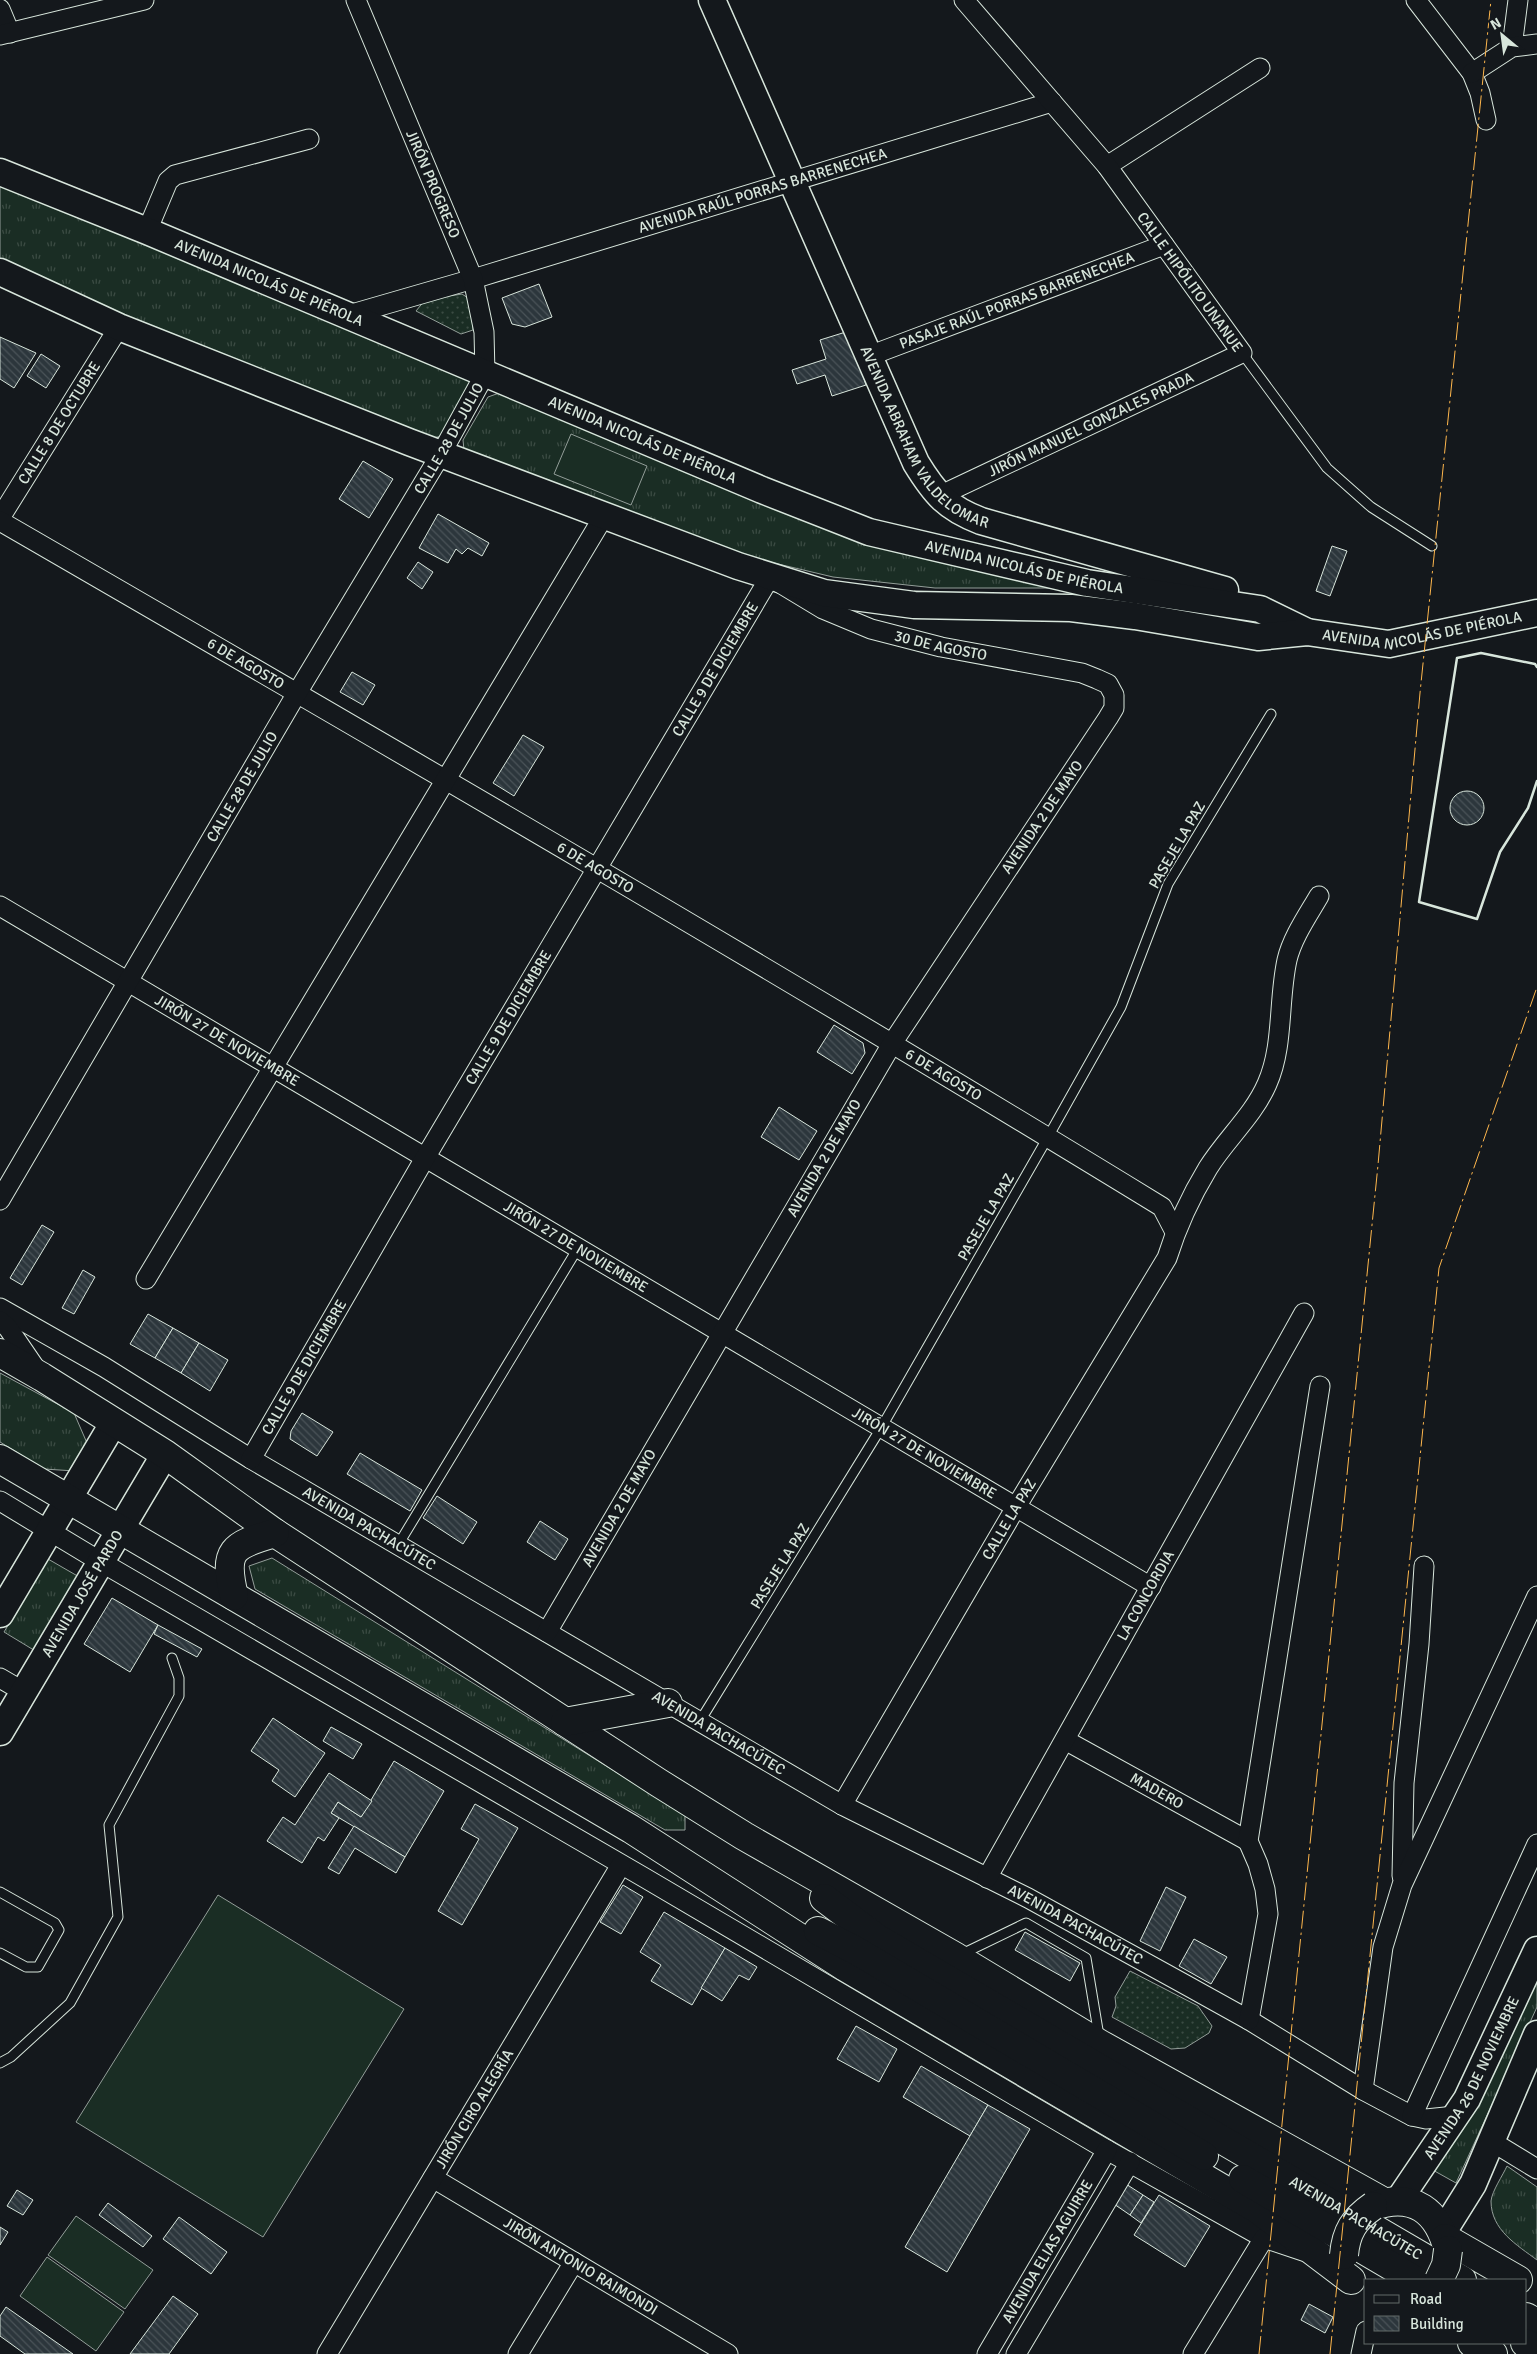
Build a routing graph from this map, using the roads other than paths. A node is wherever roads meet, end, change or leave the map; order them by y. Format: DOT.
graph roads {
  1 [pos="144,0"];
  2 [pos="356,0"];
  3 [pos="712,0"];
  4 [pos="964,0"];
  5 [pos="1416,0"];
  6 [pos="1518,0"];
  7 [pos="0,9"];
  8 [pos="5,34"];
  9 [pos="1537,44"];
  10 [pos="1512,47"];
  11 [pos="1260,68"];
  12 [pos="1472,73"];
  13 [pos="1052,102"];
  14 [pos="1486,120"];
  15 [pos="309,139"];
  16 [pos="1107,166"];
  17 [pos="0,172"];
  18 [pos="792,182"];
  19 [pos="147,231"];
  20 [pos="1164,245"];
  21 [pos="0,272"];
  22 [pos="473,279"];
  23 [pos="345,316"];
  24 [pos="119,327"];
  25 [pos="1242,353"];
  26 [pos="869,356"];
  27 [pos="485,374"];
  28 [pos="441,454"];
  29 [pos="939,496"];
  30 [pos="604,516"];
  31 [pos="0,519"];
  32 [pos="1432,546"];
  33 [pos="770,577"];
  34 [pos="1536,612"];
  35 [pos="1307,632"];
  36 [pos="1349,637"];
  37 [pos="297,693"];
  38 [pos="1114,695"];
  39 [pos="1271,714"];
  40 [pos="446,779"];
  41 [pos="597,868"];
  42 [pos="1319,896"];
  43 [pos="0,906"];
  44 [pos="128,982"];
  45 [pos="893,1042"];
  46 [pos="273,1068"];
  47 [pos="1048,1137"];
  48 [pos="425,1158"];
  49 [pos="0,1200"];
  50 [pos="1175,1232"];
  51 [pos="578,1248"];
  52 [pos="146,1279"];
  53 [pos="0,1308"];
  54 [pos="1304,1312"];
  55 [pos="0,1322"];
  56 [pos="721,1333"];
  57 [pos="0,1353"];
  58 [pos="42,1377"];
  59 [pos="1320,1386"];
  60 [pos="114,1422"];
  61 [pos="881,1428"];
  62 [pos="165,1454"];
  63 [pos="251,1458"];
  64 [pos="0,1459"];
  65 [pos="69,1500"];
  66 [pos="0,1501"];
  67 [pos="1016,1507"];
  68 [pos="121,1529"];
  69 [pos="50,1532"];
  70 [pos="275,1532"];
  71 [pos="398,1545"];
  72 [pos="101,1562"];
  73 [pos="1424,1566"];
  74 [pos="1150,1587"];
  75 [pos="234,1596"];
  76 [pos="1537,1596"];
  77 [pos="0,1614"];
  78 [pos="547,1632"];
  79 [pos="172,1658"];
  80 [pos="0,1678"];
  81 [pos="24,1692"];
  82 [pos="668,1703"];
  83 [pos="700,1721"];
  84 [pos="565,1722"];
  85 [pos="0,1732"];
  86 [pos="1065,1740"];
  87 [pos="842,1805"];
  88 [pos="744,1836"];
  89 [pos="1248,1841"];
  90 [pos="1537,1844"];
  91 [pos="622,1865"];
  92 [pos="702,1874"];
  93 [pos="987,1878"];
  94 [pos="1402,1884"];
  95 [pos="0,1892"];
  96 [pos="1537,1950"];
  97 [pos="0,1953"];
  98 [pos="956,1957"];
  99 [pos="1249,2020"];
  100 [pos="1537,2034"];
  101 [pos="1100,2044"];
  102 [pos="0,2063"];
  103 [pos="1363,2090"];
  104 [pos="1412,2116"];
  105 [pos="1455,2116"];
  106 [pos="1491,2141"];
  107 [pos="1107,2150"];
  108 [pos="1130,2162"];
  109 [pos="1537,2169"];
  110 [pos="433,2178"];
  111 [pos="1385,2203"];
  112 [pos="1264,2238"];
  113 [pos="1445,2240"];
  114 [pos="1317,2255"];
  115 [pos="574,2262"];
  116 [pos="1353,2277"];
  117 [pos="1413,2279"];
  118 [pos="1439,2279"];
  119 [pos="1460,2279"];
  120 [pos="1516,2279"];
  121 [pos="1364,2339"];
  122 [pos="1474,2344"];
  123 [pos="327,2354"];
  124 [pos="518,2354"];
  125 [pos="728,2354"];
  126 [pos="987,2354"];
  127 [pos="1016,2354"];
  128 [pos="1193,2354"];
  129 [pos="1360,2354"];
  130 [pos="1493,2354"];
  1 -- 8 [label="street"];
  2 -- 22 [label="street, JIRÓN PROGRESO"];
  3 -- 18 [label="main road, AVENIDA ABRAHAM VALDELOMAR"];
  4 -- 13 [label="street, CALLE HIPÓLITO UNANUE"];
  5 -- 12 [label="street"];
  6 -- 10 [label="street"];
  7 -- 8 [label="street"];
  9 -- 10 [label="street"];
  10 -- 12 [label="street"];
  11 -- 16 [label="street"];
  12 -- 14 [label="street"];
  13 -- 16 [label="street, CALLE HIPÓLITO UNANUE"];
  13 -- 18 [label="street, AVENIDA RAÚL PORRAS BARRENECHEA"];
  15 -- 19 [label="street"];
  16 -- 20 [label="street, CALLE HIPÓLITO UNANUE"];
  17 -- 19 [label="main road, AVENIDA NICOLÁS DE PIÉROLA"];
  18 -- 22 [label="street, AVENIDA RAÚL PORRAS BARRENECHEA"];
  18 -- 26 [label="main road, AVENIDA ABRAHAM VALDELOMAR"];
  19 -- 23 [label="main road, AVENIDA NICOLÁS DE PIÉROLA"];
  20 -- 25 [label="street, CALLE HIPÓLITO UNANUE"];
  20 -- 26 [label="street, PASAJE RAÚL PORRAS BARRENECHEA"];
  21 -- 24 [label="main road, AVENIDA NICOLÁS DE PIÉROLA"];
  22 -- 23 [label="street, AVENIDA RAÚL PORRAS BARRENECHEA"];
  22 -- 27 [label="street, JIRÓN PROGRESO"];
  23 -- 27 [label="main road, AVENIDA NICOLÁS DE PIÉROLA"];
  24 -- 28 [label="main road, AVENIDA NICOLÁS DE PIÉROLA"];
  24 -- 31 [label="street, CALLE 8 DE OCTUBRE"];
  25 -- 29 [label="street, JIRÓN MANUEL GONZALES PRADA"];
  25 -- 32 [label="lane, CALLE HIPÓLITO UNANUE"];
  26 -- 29 [label="main road, AVENIDA ABRAHAM VALDELOMAR"];
  27 -- 28 [label="street, CALLE 28 DE JULIO"];
  27 -- 35 [label="main road, AVENIDA NICOLÁS DE PIÉROLA"];
  28 -- 30 [label="main road, AVENIDA NICOLÁS DE PIÉROLA"];
  28 -- 37 [label="street, CALLE 28 DE JULIO"];
  29 -- 36 [label="main road, AVENIDA ABRAHAM VALDELOMAR"];
  30 -- 33 [label="main road, AVENIDA NICOLÁS DE PIÉROLA"];
  30 -- 40 [label="street"];
  31 -- 37 [label="street, 6 DE AGOSTO"];
  33 -- 35 [label="main road, AVENIDA NICOLÁS DE PIÉROLA"];
  33 -- 38 [label="street, 30 DE AGOSTO"];
  33 -- 41 [label="street, CALLE 9 DE DICIEMBRE"];
  34 -- 36 [label="main road, AVENIDA NICOLÁS DE PIÉROLA"];
  35 -- 36 [label="main road, AVENIDA NICOLÁS DE PIÉROLA"];
  37 -- 40 [label="street, 6 DE AGOSTO"];
  37 -- 44 [label="street, CALLE 28 DE JULIO"];
  38 -- 45 [label="street, AVENIDA 2 DE MAYO"];
  39 -- 47 [label="lane, PASEJE LA PAZ"];
  40 -- 41 [label="street, 6 DE AGOSTO"];
  40 -- 46 [label="street"];
  41 -- 45 [label="street, 6 DE AGOSTO"];
  41 -- 48 [label="street, CALLE 9 DE DICIEMBRE"];
  42 -- 50 [label="street, CALLE LA PAZ"];
  43 -- 44 [label="street, JIRÓN 27 DE NOVIEMBRE"];
  44 -- 46 [label="street, JIRÓN 27 DE NOVIEMBRE"];
  44 -- 49 [label="street, CALLE 28 DE JULIO"];
  45 -- 47 [label="street, 6 DE AGOSTO"];
  45 -- 56 [label="street, AVENIDA 2 DE MAYO"];
  46 -- 48 [label="street, JIRÓN 27 DE NOVIEMBRE"];
  46 -- 52 [label="street"];
  47 -- 50 [label="street, 6 DE AGOSTO"];
  47 -- 61 [label="lane, PASEJE LA PAZ"];
  48 -- 51 [label="street, JIRÓN 27 DE NOVIEMBRE"];
  48 -- 63 [label="street, CALLE 9 DE DICIEMBRE"];
  50 -- 67 [label="street, CALLE LA PAZ"];
  51 -- 56 [label="street, JIRÓN 27 DE NOVIEMBRE"];
  51 -- 71 [label="lane"];
  53 -- 63 [label="street, AVENIDA PACHACÚTEC"];
  54 -- 74 [label="street, LA CONCORDIA"];
  55 -- 58 [label="street"];
  56 -- 61 [label="street, JIRÓN 27 DE NOVIEMBRE"];
  56 -- 78 [label="street, AVENIDA 2 DE MAYO"];
  57 -- 58 [label="main road, AVENIDA PACHACÚTEC"];
  58 -- 60 [label="main road, AVENIDA PACHACÚTEC"];
  59 -- 89 [label="street"];
  60 -- 62 [label="main road, AVENIDA PACHACÚTEC"];
  60 -- 65 [label="main road"];
  61 -- 67 [label="street, JIRÓN 27 DE NOVIEMBRE"];
  61 -- 83 [label="lane, PASEJE LA PAZ"];
  62 -- 68 [label="main road, AVENIDA JOSÉ PARDO"];
  62 -- 70 [label="main road, AVENIDA PACHACÚTEC"];
  63 -- 71 [label="street, AVENIDA PACHACÚTEC"];
  64 -- 65 [label="main road, AVENIDA PACHACÚTEC"];
  65 -- 68 [label="main road, AVENIDA PACHACÚTEC"];
  65 -- 69 [label="main road"];
  66 -- 69 [label="street, AVENIDA PACHACÚTEC"];
  67 -- 74 [label="street, JIRÓN 27 DE NOVIEMBRE"];
  67 -- 87 [label="street, CALLE LA PAZ"];
  68 -- 72 [label="main road, AVENIDA JOSÉ PARDO"];
  68 -- 75 [label="main road, AVENIDA PACHACÚTEC"];
  69 -- 72 [label="street, AVENIDA PACHACÚTEC"];
  69 -- 77 [label="main road"];
  70 -- 75 [label="main road"];
  70 -- 84 [label="main road, AVENIDA PACHACÚTEC"];
  71 -- 78 [label="street, AVENIDA PACHACÚTEC"];
  72 -- 81 [label="main road, AVENIDA JOSÉ PARDO"];
  72 -- 91 [label="street, AVENIDA PACHACÚTEC"];
  73 -- 94 [label="street"];
  74 -- 86 [label="street, LA CONCORDIA"];
  75 -- 92 [label="main road, AVENIDA PACHACÚTEC"];
  76 -- 94 [label="street"];
  78 -- 82 [label="street, AVENIDA PACHACÚTEC"];
  79 -- 102 [label="lane"];
  80 -- 81 [label="street"];
  81 -- 85 [label="main road, AVENIDA JOSÉ PARDO"];
  82 -- 83 [label="street, AVENIDA PACHACÚTEC"];
  82 -- 84 [label="main road"];
  83 -- 87 [label="street, AVENIDA PACHACÚTEC"];
  84 -- 88 [label="main road, AVENIDA PACHACÚTEC"];
  86 -- 89 [label="street, MADERO"];
  86 -- 93 [label="street, LA CONCORDIA"];
  87 -- 93 [label="street, AVENIDA PACHACÚTEC"];
  88 -- 98 [label="main road, AVENIDA PACHACÚTEC"];
  88 -- 119 [label="main road, AVENIDA PACHACÚTEC"];
  89 -- 99 [label="street"];
  90 -- 104 [label="street"];
  91 -- 107 [label="street, AVENIDA PACHACÚTEC"];
  91 -- 110 [label="street, JIRÓN CIRO ALEGRÍA"];
  92 -- 114 [label="main road, AVENIDA PACHACÚTEC"];
  92 -- 117 [label="main road, AVENIDA PACHACÚTEC"];
  93 -- 99 [label="street, AVENIDA PACHACÚTEC"];
  94 -- 103 [label="street"];
  95 -- 97 [label="lane"];
  96 -- 105 [label="main road, AVENIDA 26 DE NOVIEMBRE"];
  98 -- 101 [label="main road, AVENIDA PACHACÚTEC"];
  98 -- 101 [label="lane"];
  99 -- 103 [label="street, AVENIDA PACHACÚTEC"];
  100 -- 106 [label="main road"];
  101 -- 111 [label="main road, AVENIDA PACHACÚTEC"];
  103 -- 104 [label="street, AVENIDA PACHACÚTEC"];
  104 -- 105 [label="street, AVENIDA PACHACÚTEC"];
  105 -- 111 [label="main road, AVENIDA 26 DE NOVIEMBRE"];
  106 -- 109 [label="street"];
  106 -- 113 [label="main road"];
  107 -- 108 [label="street, AVENIDA PACHACÚTEC"];
  107 -- 126 [label="street, AVENIDA ELIAS AGUIRRE"];
  108 -- 112 [label="street, AVENIDA PACHACÚTEC"];
  108 -- 127 [label="street, AVENIDA ELIAS AGUIRRE"];
  110 -- 115 [label="street, JIRÓN ANTONIO RAIMONDI"];
  110 -- 123 [label="street, JIRÓN CIRO ALEGRÍA"];
  111 -- 113 [label="main road, AVENIDA PACHACÚTEC"];
  111 -- 116 [label="main road, bridge"];
  112 -- 114 [label="street, AVENIDA PACHACÚTEC"];
  112 -- 128 [label="street"];
  113 -- 118 [label="main road, bridge"];
  113 -- 120 [label="main road, AVENIDA PACHACÚTEC"];
  114 -- 116 [label="main road, AVENIDA PACHACÚTEC"];
  115 -- 124 [label="street"];
  115 -- 125 [label="street, JIRÓN ANTONIO RAIMONDI"];
  121 -- 129 [label="street"];
  122 -- 130 [label="main road"];
}
